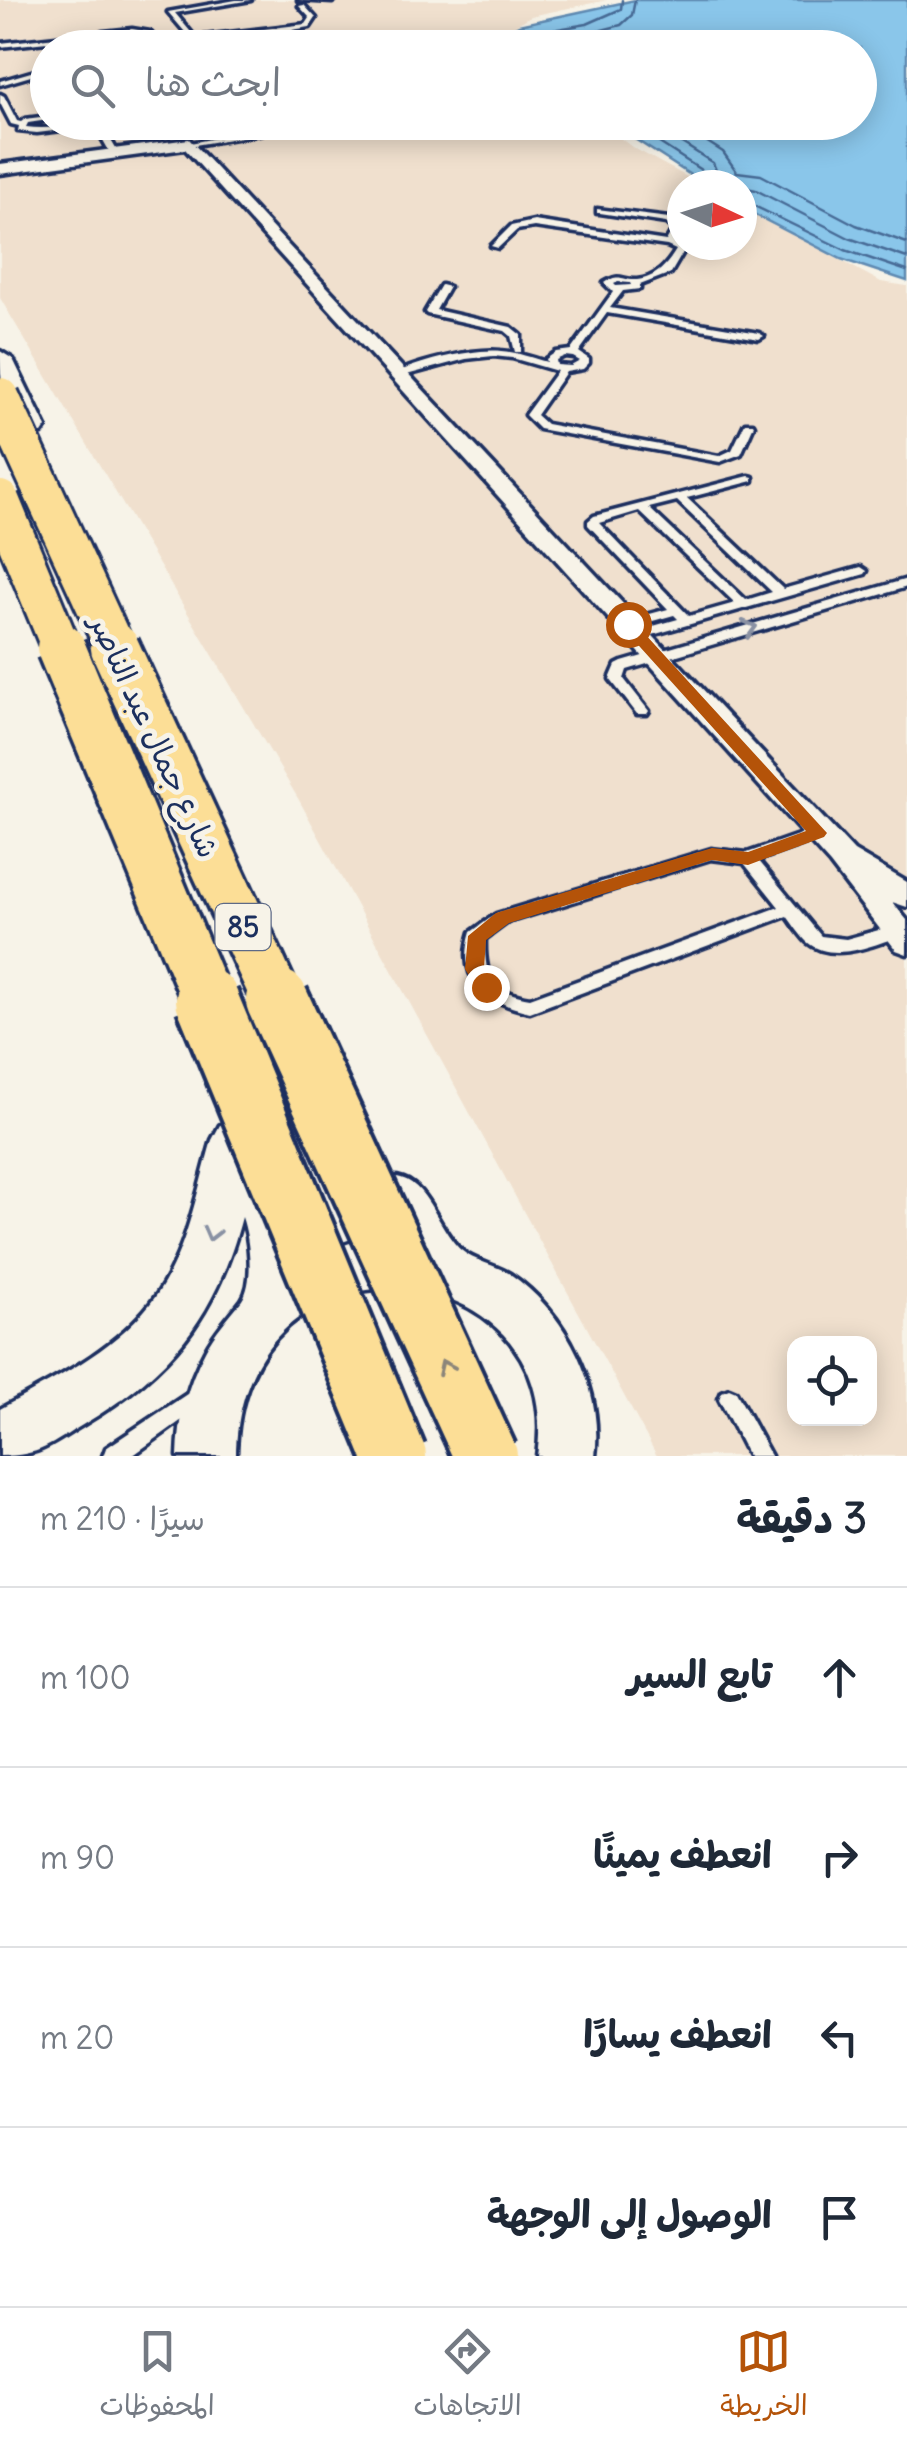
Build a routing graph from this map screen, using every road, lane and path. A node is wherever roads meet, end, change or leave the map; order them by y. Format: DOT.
graph roads {
  1 [pos="248,0"];
  2 [pos="321,0"];
  3 [pos="332,0"];
  4 [pos="302,3"];
  5 [pos="288,29"];
  6 [pos="186,30"];
  7 [pos="277,30"];
  8 [pos="30,42"];
  9 [pos="0,45"];
  10 [pos="30,73"];
  11 [pos="0,82"];
  12 [pos="0,96"];
  13 [pos="30,122"];
  14 [pos="21,124"];
  15 [pos="30,131"];
  16 [pos="111,140"];
  17 [pos="117,140"];
  18 [pos="212,140"];
  19 [pos="189,144"];
  20 [pos="122,153"];
  21 [pos="0,169"];
  22 [pos="600,210"];
  23 [pos="667,221"];
  24 [pos="667,244"];
  25 [pos="495,246"];
  26 [pos="675,260"];
  27 [pos="444,287"];
  28 [pos="604,310"];
  29 [pos="759,336"];
  30 [pos="518,350"];
  31 [pos="560,354"];
  32 [pos="573,354"];
  33 [pos="0,359"];
  34 [pos="557,367"];
  35 [pos="395,370"];
  36 [pos="0,397"];
  37 [pos="749,425"];
  38 [pos="749,479"];
  39 [pos="678,497"];
  40 [pos="0,500"];
  41 [pos="642,507"];
  42 [pos="0,543"];
  43 [pos="861,570"];
  44 [pos="907,583"];
  45 [pos="781,594"];
  46 [pos="743,604"];
  47 [pos="681,616"];
  48 [pos="632,630"];
  49 [pos="656,656"];
  50 [pos="642,711"];
  51 [pos="818,833"];
  52 [pos="748,858"];
  53 [pos="843,859"];
  54 [pos="899,885"];
  55 [pos="790,909"];
  56 [pos="902,937"];
  57 [pos="237,1140"];
  58 [pos="442,1268"];
  59 [pos="270,1307"];
  60 [pos="217,1384"];
  61 [pos="729,1399"];
  62 [pos="0,1441"];
  63 [pos="114,1456"];
  64 [pos="207,1456"];
  65 [pos="395,1456"];
  66 [pos="486,1456"];
  67 [pos="566,1456"];
  68 [pos="760,1456"];
  1 -- 6 [label="lane"];
  2 -- 3 [label="lane"];
  2 -- 4 [label="lane"];
  4 -- 5 [label="lane"];
  5 -- 7 [label="lane"];
  8 -- 9 [label="lane"];
  10 -- 11 [label="lane"];
  12 -- 14 [label="lane"];
  13 -- 14 [label="lane"];
  14 -- 15 [label="lane"];
  16 -- 20 [label="lane"];
  17 -- 20 [label="lane"];
  18 -- 19 [label="lane"];
  19 -- 20 [label="street"];
  19 -- 35 [label="street"];
  20 -- 21 [label="street"];
  22 -- 23 [label="lane"];
  24 -- 25 [label="lane"];
  26 -- 28 [label="lane"];
  27 -- 30 [label="lane"];
  28 -- 29 [label="lane"];
  28 -- 32 [label="lane"];
  30 -- 31 [label="lane"];
  30 -- 35 [label="lane"];
  31 -- 32 [label="lane"];
  31 -- 34 [label="lane"];
  32 -- 34 [label="lane"];
  33 -- 58 [label="main road"];
  34 -- 35 [label="lane"];
  34 -- 37 [label="lane"];
  35 -- 48 [label="street"];
  66 -- 36 [label="highway, شارع جمال عبد الناصر / 85, one-way, bridge"];
  38 -- 39 [label="lane"];
  39 -- 41 [label="lane"];
  39 -- 45 [label="lane"];
  40 -- 65 [label="highway, شارع جمال عبد الناصر / 85, bridge"];
  41 -- 46 [label="lane"];
  41 -- 47 [label="lane"];
  42 -- 57 [label="main road"];
  43 -- 45 [label="lane"];
  49 -- 44 [label="lane, one-way"];
  45 -- 46 [label="lane"];
  46 -- 47 [label="lane"];
  47 -- 48 [label="lane"];
  48 -- 49 [label="street"];
  49 -- 50 [label="lane"];
  49 -- 51 [label="street"];
  51 -- 52 [label="lane"];
  51 -- 53 [label="street"];
  52 -- 55 [label="lane"];
  52 -- 55 [label="lane"];
  53 -- 54 [label="street"];
  53 -- 56 [label="street"];
  55 -- 56 [label="lane"];
  57 -- 59 [label="main road"];
  57 -- 62 [label="main road, one-way"];
  58 -- 59 [label="main road"];
  58 -- 67 [label="main road"];
  59 -- 60 [label="main road"];
  60 -- 63 [label="lane"];
  60 -- 64 [label="main road"];
  61 -- 68 [label="lane"];
}
